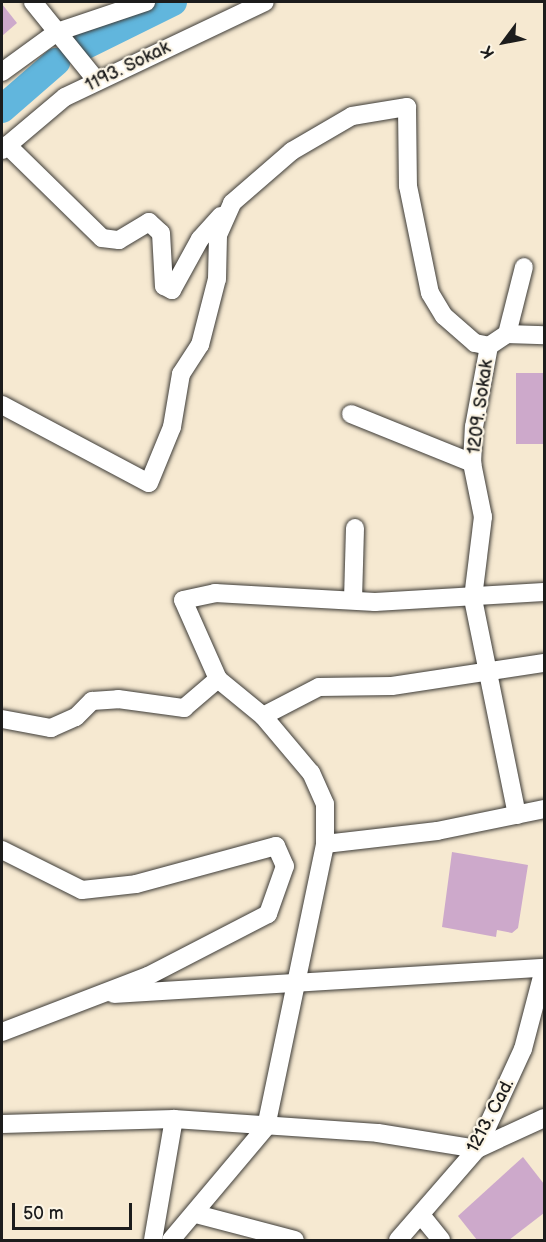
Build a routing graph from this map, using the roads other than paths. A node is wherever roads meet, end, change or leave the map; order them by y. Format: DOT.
graph roads {
  1 [pos="33,2"];
  2 [pos="146,2"];
  3 [pos="265,2"];
  4 [pos="57,32"];
  5 [pos="2,72"];
  6 [pos="97,81"];
  7 [pos="4,147"];
  8 [pos="232,203"];
  9 [pos="524,267"];
  10 [pos="507,334"];
  11 [pos="544,335"];
  12 [pos="489,346"];
  13 [pos="2,405"];
  14 [pos="351,414"];
  15 [pos="472,463"];
  16 [pos="355,528"];
  17 [pos="544,592"];
  18 [pos="473,598"];
  19 [pos="353,600"];
  20 [pos="544,663"];
  21 [pos="487,673"];
  22 [pos="218,679"];
  23 [pos="263,716"];
  24 [pos="2,719"];
  25 [pos="544,809"];
  26 [pos="517,814"];
  27 [pos="325,844"];
  28 [pos="2,850"];
  29 [pos="544,969"];
  30 [pos="293,985"];
  31 [pos="98,995"];
  32 [pos="2,1032"];
  33 [pos="544,1118"];
  34 [pos="174,1119"];
  35 [pos="2,1124"];
  36 [pos="266,1127"];
  37 [pos="477,1149"];
  38 [pos="196,1214"];
  39 [pos="422,1215"];
  40 [pos="153,1240"];
  41 [pos="171,1240"];
  42 [pos="295,1240"];
  43 [pos="398,1240"];
  44 [pos="441,1240"];
  1 -- 4 [label="street"];
  2 -- 4 [label="street"];
  3 -- 6 [label="street, 1193. Sokak"];
  4 -- 5 [label="street"];
  4 -- 6 [label="street"];
  6 -- 7 [label="street, 1193. Sokak"];
  7 -- 8 [label="street"];
  8 -- 12 [label="street"];
  8 -- 13 [label="street"];
  9 -- 10 [label="street"];
  10 -- 11 [label="street"];
  10 -- 12 [label="street, 1209. Sokak"];
  12 -- 15 [label="street, 1209. Sokak"];
  14 -- 15 [label="street"];
  15 -- 18 [label="street, 1209. Sokak"];
  16 -- 19 [label="street"];
  17 -- 18 [label="street"];
  18 -- 19 [label="street"];
  18 -- 21 [label="street, 1209. Sokak"];
  19 -- 22 [label="street"];
  20 -- 21 [label="street"];
  21 -- 23 [label="street"];
  21 -- 26 [label="street, 1209. Sokak"];
  22 -- 23 [label="street"];
  22 -- 24 [label="street"];
  23 -- 27 [label="street"];
  25 -- 26 [label="street"];
  26 -- 27 [label="street"];
  27 -- 30 [label="street"];
  28 -- 31 [label="street"];
  29 -- 30 [label="street"];
  29 -- 37 [label="street, 1213. Cad."];
  30 -- 31 [label="street"];
  30 -- 36 [label="street"];
  31 -- 32 [label="street"];
  33 -- 37 [label="street"];
  34 -- 35 [label="street"];
  34 -- 36 [label="street"];
  34 -- 40 [label="street"];
  36 -- 37 [label="street"];
  36 -- 38 [label="street"];
  37 -- 39 [label="street, 1213. Cad."];
  38 -- 41 [label="street"];
  38 -- 42 [label="street"];
  39 -- 43 [label="street, 1213. Cad."];
  39 -- 44 [label="street"];
}
